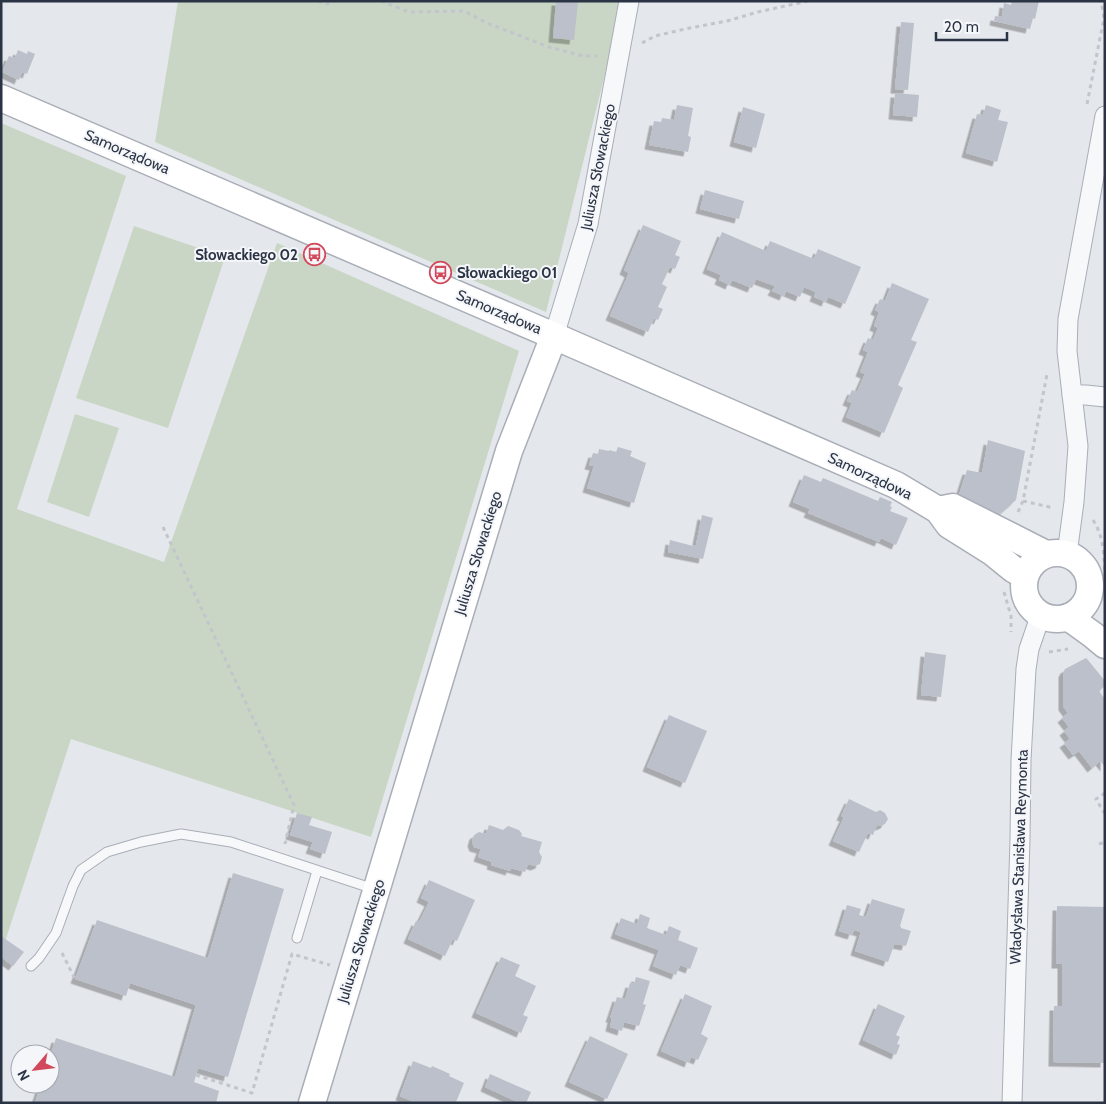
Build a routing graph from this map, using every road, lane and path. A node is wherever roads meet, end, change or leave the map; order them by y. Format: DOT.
graph roads {
  1 [pos="270,1"];
  2 [pos="279,1"];
  3 [pos="318,1"];
  4 [pos="336,1"];
  5 [pos="381,1"];
  6 [pos="629,1"];
  7 [pos="808,1"];
  8 [pos="619,55"];
  9 [pos="1,98"];
  10 [pos="1105,116"];
  11 [pos="554,336"];
  12 [pos="1072,395"];
  13 [pos="1105,397"];
  14 [pos="1023,501"];
  15 [pos="938,510"];
  16 [pos="1059,510"];
  17 [pos="1092,519"];
  18 [pos="163,527"];
  19 [pos="1056,554"];
  20 [pos="1013,580"];
  21 [pos="1099,595"];
  22 [pos="1041,614"];
  23 [pos="1068,617"];
  24 [pos="1011,635"];
  25 [pos="1105,645"];
  26 [pos="1105,793"];
  27 [pos="1105,814"];
  28 [pos="1105,842"];
  29 [pos="1099,844"];
  30 [pos="281,859"];
  31 [pos="317,871"];
  32 [pos="376,890"];
  33 [pos="54,937"];
  34 [pos="297,938"];
  35 [pos="31,966"];
  36 [pos="352,972"];
  37 [pos="75,980"];
  38 [pos="196,1075"];
  39 [pos="312,1103"];
  40 [pos="1012,1103"];
  1 -- 2 [label="path"];
  3 -- 4 [label="path"];
  5 -- 8 [label="path"];
  6 -- 8 [label="street, Juliusza Słowackiego"];
  7 -- 8 [label="path"];
  8 -- 11 [label="street, Juliusza Słowackiego"];
  9 -- 11 [label="street, Samorządowa"];
  10 -- 12 [label="street"];
  11 -- 15 [label="street, Samorządowa"];
  11 -- 32 [label="street, Juliusza Słowackiego"];
  12 -- 13 [label="street"];
  12 -- 19 [label="street"];
  14 -- 16 [label="path"];
  15 -- 19 [label="street, Samorządowa"];
  15 -- 20 [label="street, Samorządowa"];
  17 -- 21 [label="path"];
  18 -- 30 [label="path"];
  19 -- 20 [label="street"];
  19 -- 21 [label="street, Samorządowa"];
  20 -- 22 [label="street"];
  20 -- 24 [label="path"];
  21 -- 23 [label="street"];
  22 -- 23 [label="street"];
  22 -- 40 [label="street, Władysława Stanisława Reymonta"];
  23 -- 25 [label="street"];
  26 -- 27 [label="path"];
  28 -- 29 [label="path"];
  30 -- 31 [label="lane"];
  30 -- 33 [label="lane"];
  31 -- 32 [label="lane"];
  31 -- 34 [label="lane"];
  32 -- 36 [label="street, Juliusza Słowackiego"];
  33 -- 35 [label="lane"];
  33 -- 37 [label="path"];
  36 -- 38 [label="path"];
  36 -- 39 [label="street, Juliusza Słowackiego"];
}
